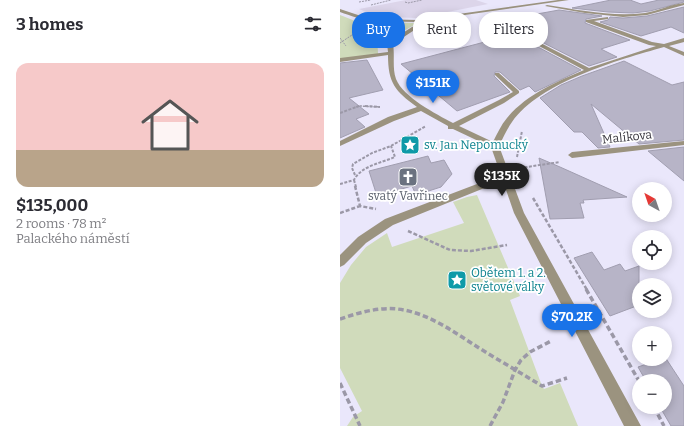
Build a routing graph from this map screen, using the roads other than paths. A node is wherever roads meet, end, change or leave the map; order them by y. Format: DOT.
graph roads {
  1 [pos="567,0"];
  2 [pos="521,1"];
  3 [pos="535,4"];
  4 [pos="684,4"];
  5 [pos="340,10"];
  6 [pos="471,13"];
  7 [pos="352,14"];
  8 [pos="630,19"];
  9 [pos="684,40"];
  10 [pos="663,45"];
  11 [pos="548,47"];
  12 [pos="390,48"];
  13 [pos="390,53"];
  14 [pos="684,54"];
  15 [pos="340,60"];
  16 [pos="588,70"];
  17 [pos="497,74"];
  18 [pos="422,108"];
  19 [pos="451,127"];
  20 [pos="684,143"];
  21 [pos="340,144"];
  22 [pos="495,146"];
  23 [pos="572,155"];
  24 [pos="507,180"];
  25 [pos="340,262"];
  26 [pos="633,426"];
  1 -- 3 [label="street"];
  2 -- 3 [label="street"];
  3 -- 4 [label="street"];
  3 -- 6 [label="street"];
  5 -- 7 [label="street"];
  8 -- 10 [label="street"];
  9 -- 10 [label="street"];
  10 -- 14 [label="street"];
  10 -- 16 [label="street"];
  11 -- 16 [label="street"];
  12 -- 13 [label="street"];
  13 -- 15 [label="street"];
  13 -- 18 [label="street"];
  16 -- 22 [label="street"];
  17 -- 19 [label="street"];
  18 -- 19 [label="street"];
  18 -- 21 [label="street"];
  19 -- 22 [label="street"];
  20 -- 23 [label="street, Malíkova"];
  22 -- 24 [label="street"];
  24 -- 25 [label="street"];
  24 -- 26 [label="street"];
}
